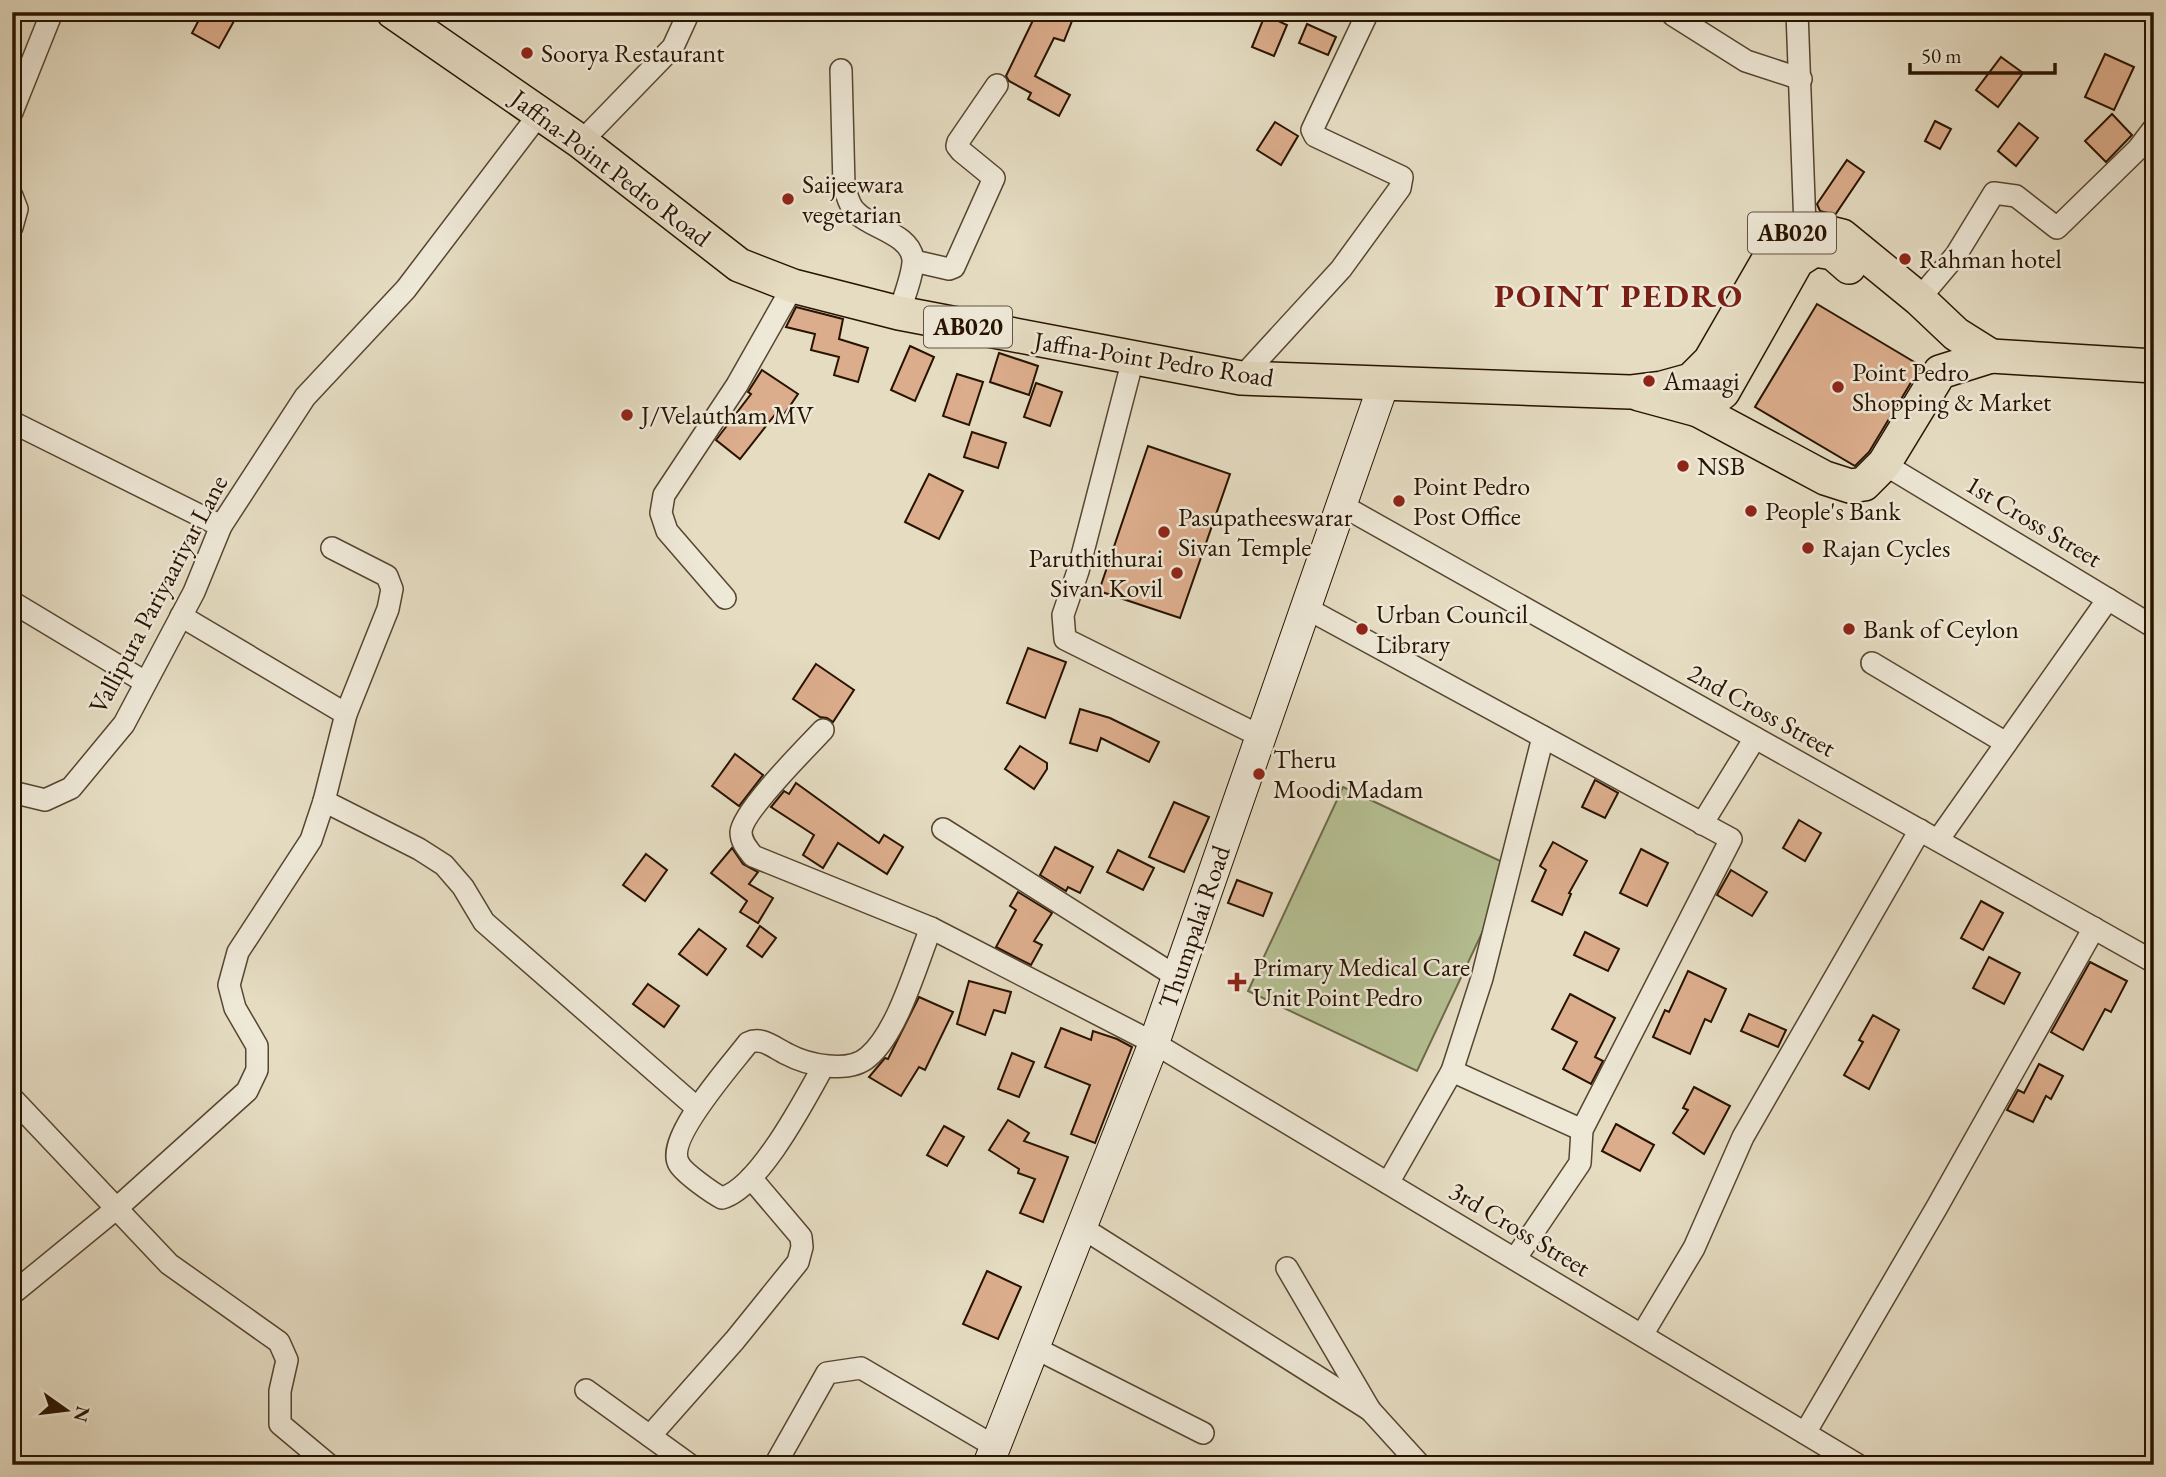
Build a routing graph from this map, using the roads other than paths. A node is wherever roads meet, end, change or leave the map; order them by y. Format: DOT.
graph roads {
  1 [pos="51,12"];
  2 [pos="393,12"];
  3 [pos="689,12"];
  4 [pos="1368,12"];
  5 [pos="1797,12"];
  6 [pos="1673,15"];
  7 [pos="841,70"];
  8 [pos="1801,79"];
  9 [pos="997,85"];
  10 [pos="12,112"];
  11 [pos="540,113"];
  12 [pos="2154,128"];
  13 [pos="580,142"];
  14 [pos="12,196"];
  15 [pos="12,227"];
  16 [pos="1805,227"];
  17 [pos="914,261"];
  18 [pos="793,286"];
  19 [pos="1919,299"];
  20 [pos="899,313"];
  21 [pos="1991,356"];
  22 [pos="1133,359"];
  23 [pos="2154,366"];
  24 [pos="1241,378"];
  25 [pos="1384,383"];
  26 [pos="1630,392"];
  27 [pos="1698,410"];
  28 [pos="12,422"];
  29 [pos="1884,464"];
  30 [pos="1343,506"];
  31 [pos="221,526"];
  32 [pos="332,548"];
  33 [pos="725,598"];
  34 [pos="2108,599"];
  35 [pos="12,602"];
  36 [pos="1306,608"];
  37 [pos="181,616"];
  38 [pos="2154,627"];
  39 [pos="1872,663"];
  40 [pos="145,682"];
  41 [pos="346,714"];
  42 [pos="823,730"];
  43 [pos="1260,736"];
  44 [pos="1544,737"];
  45 [pos="1755,738"];
  46 [pos="2006,743"];
  47 [pos="12,792"];
  48 [pos="324,801"];
  49 [pos="1702,824"];
  50 [pos="943,829"];
  51 [pos="1929,835"];
  52 [pos="931,928"];
  53 [pos="2094,928"];
  54 [pos="2154,962"];
  55 [pos="1177,977"];
  56 [pos="1154,1043"];
  57 [pos="823,1067"];
  58 [pos="1452,1071"];
  59 [pos="12,1098"];
  60 [pos="697,1108"];
  61 [pos="1583,1130"];
  62 [pos="751,1178"];
  63 [pos="1388,1183"];
  64 [pos="117,1208"];
  65 [pos="1081,1227"];
  66 [pos="1515,1259"];
  67 [pos="1287,1268"];
  68 [pos="12,1294"];
  69 [pos="1642,1335"];
  70 [pos="1033,1347"];
  71 [pos="586,1390"];
  72 [pos="1370,1410"];
  73 [pos="1203,1433"];
  74 [pos="1805,1433"];
  75 [pos="650,1436"];
  76 [pos="991,1455"];
  77 [pos="330,1465"];
  78 [pos="690,1465"];
  79 [pos="775,1465"];
  80 [pos="1420,1465"];
  81 [pos="1858,1465"];
  1 -- 10 [label="street"];
  2 -- 11 [label="main road, Jaffna-Point Pedro Road / AB020"];
  3 -- 13 [label="street"];
  4 -- 24 [label="street"];
  5 -- 8 [label="street"];
  6 -- 8 [label="street"];
  7 -- 17 [label="street"];
  8 -- 16 [label="street"];
  9 -- 17 [label="street"];
  11 -- 13 [label="main road, Jaffna-Point Pedro Road / AB020"];
  11 -- 31 [label="street, Vallipura Pariyaariyar Lane"];
  12 -- 19 [label="street"];
  13 -- 18 [label="main road, Jaffna-Point Pedro Road / AB020"];
  14 -- 15 [label="street"];
  16 -- 19 [label="main road, Jaffna-Point Pedro Road / AB020"];
  16 -- 26 [label="main road, Jaffna-Point Pedro Road / AB020"];
  17 -- 20 [label="street"];
  18 -- 20 [label="main road, Jaffna-Point Pedro Road / AB020"];
  18 -- 33 [label="street"];
  19 -- 21 [label="main road, Jaffna-Point Pedro Road / AB020"];
  20 -- 22 [label="main road, Jaffna-Point Pedro Road / AB020"];
  21 -- 23 [label="main road, Jaffna-Point Pedro Road / AB020"];
  21 -- 27 [label="main road, Jaffna-Point Pedro Road / AB020"];
  21 -- 29 [label="main road, Jaffna-Point Pedro Road / AB020"];
  22 -- 24 [label="main road, Jaffna-Point Pedro Road / AB020"];
  22 -- 43 [label="street"];
  24 -- 25 [label="main road, Jaffna-Point Pedro Road / AB020"];
  25 -- 26 [label="main road, Jaffna-Point Pedro Road / AB020"];
  25 -- 30 [label="street, Thumpalai Road"];
  26 -- 27 [label="main road, Jaffna-Point Pedro Road / AB020"];
  27 -- 29 [label="main road, Jaffna-Point Pedro Road / AB020"];
  28 -- 31 [label="street"];
  29 -- 34 [label="street, 1st Cross Street"];
  30 -- 36 [label="street, Thumpalai Road"];
  30 -- 45 [label="street, 2nd Cross Street"];
  31 -- 37 [label="street, Vallipura Pariyaariyar Lane"];
  32 -- 41 [label="street"];
  34 -- 38 [label="street, 1st Cross Street"];
  34 -- 46 [label="street"];
  35 -- 40 [label="street"];
  36 -- 43 [label="street, Thumpalai Road"];
  36 -- 44 [label="street"];
  37 -- 40 [label="street, Vallipura Pariyaariyar Lane"];
  37 -- 41 [label="street"];
  39 -- 46 [label="street"];
  40 -- 47 [label="street, Vallipura Pariyaariyar Lane"];
  41 -- 48 [label="street"];
  42 -- 52 [label="street, 3rd Cross Street"];
  43 -- 55 [label="street, Thumpalai Road"];
  44 -- 49 [label="street"];
  44 -- 58 [label="street"];
  45 -- 49 [label="street"];
  45 -- 51 [label="street, 2nd Cross Street"];
  46 -- 51 [label="street"];
  48 -- 60 [label="street"];
  48 -- 64 [label="street"];
  49 -- 61 [label="street"];
  50 -- 55 [label="street"];
  51 -- 53 [label="street, 2nd Cross Street"];
  51 -- 69 [label="street"];
  52 -- 56 [label="street, 3rd Cross Street"];
  52 -- 57 [label="street"];
  53 -- 54 [label="street, 2nd Cross Street"];
  53 -- 74 [label="street"];
  55 -- 56 [label="street, Thumpalai Road"];
  56 -- 63 [label="street, 3rd Cross Street"];
  56 -- 65 [label="street, Thumpalai Road"];
  57 -- 60 [label="street"];
  57 -- 62 [label="street"];
  58 -- 61 [label="street"];
  58 -- 63 [label="street"];
  59 -- 64 [label="street"];
  60 -- 62 [label="street"];
  61 -- 66 [label="street"];
  62 -- 75 [label="street"];
  63 -- 66 [label="street, 3rd Cross Street"];
  64 -- 68 [label="street"];
  64 -- 77 [label="street"];
  65 -- 70 [label="street, Thumpalai Road"];
  65 -- 72 [label="street"];
  66 -- 69 [label="street, 3rd Cross Street"];
  67 -- 72 [label="street"];
  69 -- 74 [label="street, 3rd Cross Street"];
  70 -- 73 [label="street"];
  70 -- 76 [label="street, Thumpalai Road"];
  71 -- 75 [label="street"];
  72 -- 80 [label="street"];
  74 -- 81 [label="street, 3rd Cross Street"];
  75 -- 78 [label="street"];
  76 -- 79 [label="street"];
}
